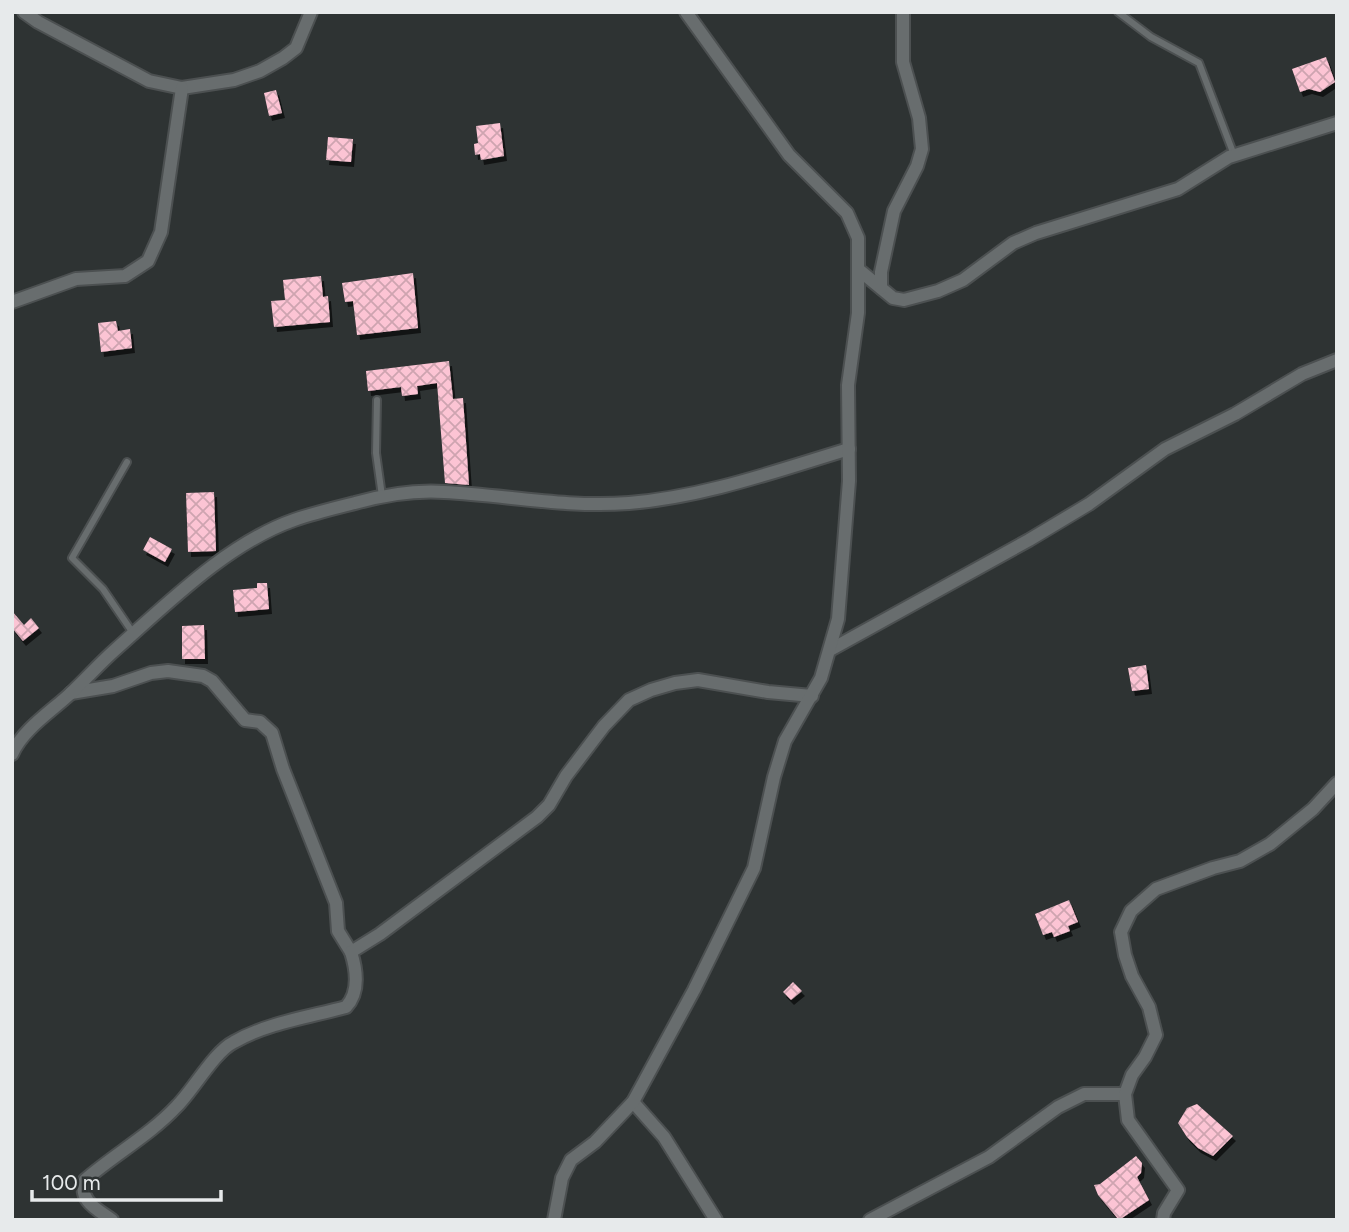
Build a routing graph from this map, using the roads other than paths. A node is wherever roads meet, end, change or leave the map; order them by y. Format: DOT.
graph roads {
  1 [pos="24,12"];
  2 [pos="311,12"];
  3 [pos="686,12"];
  4 [pos="904,12"];
  5 [pos="1118,12"];
  6 [pos="182,88"];
  7 [pos="1337,123"];
  8 [pos="1234,156"];
  9 [pos="859,270"];
  10 [pos="881,288"];
  11 [pos="12,302"];
  12 [pos="1337,360"];
  13 [pos="377,400"];
  14 [pos="849,449"];
  15 [pos="127,462"];
  16 [pos="382,496"];
  17 [pos="134,634"];
  18 [pos="831,650"];
  19 [pos="71,693"];
  20 [pos="812,696"];
  21 [pos="12,754"];
  22 [pos="1337,783"];
  23 [pos="351,953"];
  24 [pos="1125,1094"];
  25 [pos="633,1102"];
  26 [pos="112,1220"];
  27 [pos="554,1220"];
  28 [pos="716,1220"];
  29 [pos="870,1220"];
  30 [pos="1163,1220"];
  1 -- 6 [label="street"];
  2 -- 6 [label="street"];
  3 -- 9 [label="street"];
  4 -- 10 [label="street"];
  5 -- 8 [label="lane"];
  6 -- 11 [label="street"];
  7 -- 8 [label="street"];
  8 -- 10 [label="street"];
  9 -- 10 [label="street"];
  9 -- 14 [label="street"];
  12 -- 18 [label="street"];
  13 -- 16 [label="lane"];
  14 -- 16 [label="street"];
  14 -- 18 [label="street"];
  15 -- 17 [label="lane"];
  16 -- 17 [label="street"];
  17 -- 19 [label="street"];
  18 -- 20 [label="street"];
  19 -- 21 [label="street"];
  19 -- 23 [label="street"];
  20 -- 23 [label="street"];
  20 -- 25 [label="street"];
  22 -- 24 [label="street"];
  23 -- 26 [label="street"];
  24 -- 29 [label="street"];
  24 -- 30 [label="street"];
  25 -- 27 [label="street"];
  25 -- 28 [label="street"];
}
